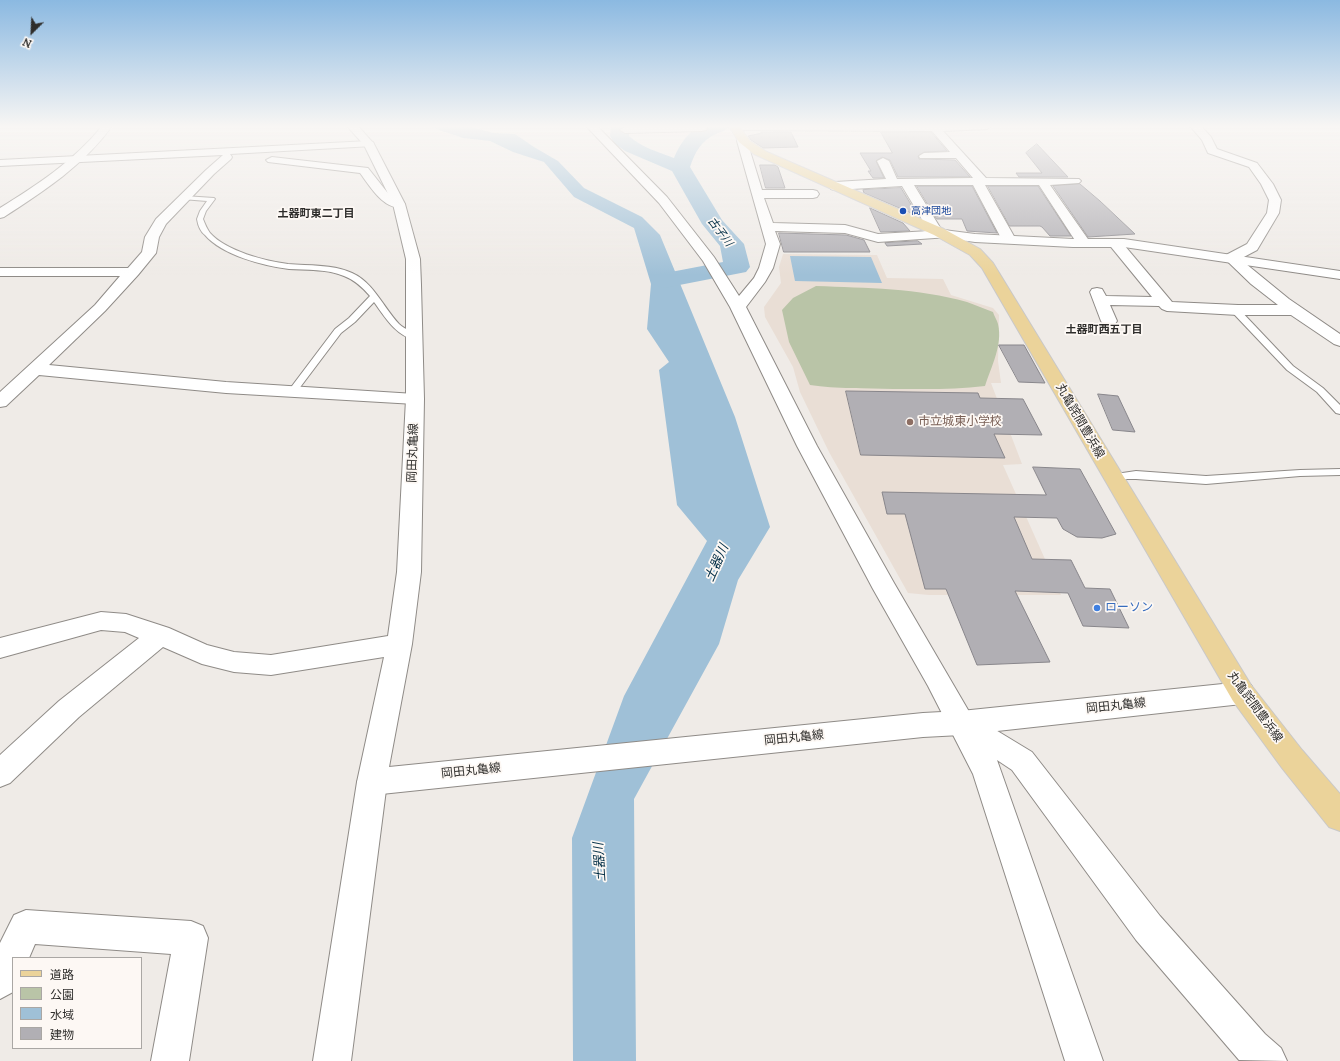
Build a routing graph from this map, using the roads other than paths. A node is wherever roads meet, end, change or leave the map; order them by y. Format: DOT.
graph roads {
  1 [pos="40,176"];
  2 [pos="55,176"];
  3 [pos="208,176"];
  4 [pos="367,176"];
  5 [pos="385,176"];
  6 [pos="639,176"];
  7 [pos="752,176"];
  8 [pos="811,176"];
  9 [pos="890,176"];
  10 [pos="975,176"];
  11 [pos="1261,176"];
  12 [pos="1042,181"];
  13 [pos="1075,181"];
  14 [pos="906,182"];
  15 [pos="980,182"];
  16 [pos="893,183"];
  17 [pos="835,186"];
  18 [pos="757,194"];
  19 [pos="813,194"];
  20 [pos="184,198"];
  21 [pos="0,204"];
  22 [pos="399,204"];
  23 [pos="0,214"];
  24 [pos="768,227"];
  25 [pos="939,232"];
  26 [pos="1008,238"];
  27 [pos="1083,242"];
  28 [pos="1114,242"];
  29 [pos="12,258"];
  30 [pos="1231,258"];
  31 [pos="0,267"];
  32 [pos="0,272"];
  33 [pos="133,272"];
  34 [pos="1340,275"];
  35 [pos="374,297"];
  36 [pos="1163,302"];
  37 [pos="738,307"];
  38 [pos="1235,310"];
  39 [pos="1292,310"];
  40 [pos="1109,321"];
  41 [pos="415,337"];
  42 [pos="1340,341"];
  43 [pos="36,369"];
  44 [pos="292,392"];
  45 [pos="415,399"];
  46 [pos="0,402"];
  47 [pos="1340,411"];
  48 [pos="1340,472"];
  49 [pos="1113,477"];
  50 [pos="160,636"];
  51 [pos="399,644"];
  52 [pos="0,648"];
  53 [pos="1242,693"];
  54 [pos="961,723"];
  55 [pos="0,774"];
  56 [pos="383,781"];
  57 [pos="1340,817"];
  58 [pos="0,981"];
  59 [pos="170,1061"];
  60 [pos="332,1061"];
  61 [pos="1084,1061"];
  62 [pos="1268,1061"];
  1 -- 21 [label="street"];
  2 -- 23 [label="street"];
  3 -- 20 [label="street"];
  4 -- 22 [label="street"];
  5 -- 22 [label="street, 岡田丸亀線"];
  6 -- 37 [label="street"];
  7 -- 18 [label="street"];
  8 -- 17 [label="main road, 丸亀詫間豊浜線"];
  9 -- 16 [label="street"];
  10 -- 15 [label="street"];
  11 -- 30 [label="street"];
  12 -- 13 [label="street"];
  12 -- 15 [label="street"];
  12 -- 27 [label="street"];
  14 -- 15 [label="street"];
  14 -- 16 [label="street"];
  14 -- 25 [label="street"];
  15 -- 26 [label="street"];
  16 -- 17 [label="street"];
  17 -- 25 [label="main road, 丸亀詫間豊浜線"];
  18 -- 19 [label="street"];
  18 -- 24 [label="street"];
  20 -- 33 [label="street"];
  20 -- 35 [label="lane"];
  22 -- 41 [label="street, 岡田丸亀線"];
  24 -- 25 [label="street"];
  24 -- 37 [label="street"];
  25 -- 26 [label="street"];
  25 -- 49 [label="main road, 丸亀詫間豊浜線"];
  26 -- 27 [label="street"];
  27 -- 28 [label="street"];
  28 -- 30 [label="street"];
  28 -- 36 [label="street"];
  29 -- 31 [label="street"];
  30 -- 34 [label="street"];
  30 -- 39 [label="street"];
  32 -- 33 [label="street"];
  33 -- 43 [label="street"];
  35 -- 41 [label="lane"];
  35 -- 44 [label="lane"];
  36 -- 38 [label="street"];
  36 -- 40 [label="street"];
  37 -- 54 [label="street"];
  38 -- 39 [label="street"];
  38 -- 47 [label="lane"];
  39 -- 42 [label="street"];
  41 -- 45 [label="street, 岡田丸亀線"];
  43 -- 44 [label="street"];
  43 -- 46 [label="street"];
  44 -- 45 [label="street"];
  45 -- 51 [label="street, 岡田丸亀線"];
  48 -- 49 [label="lane"];
  49 -- 53 [label="main road, 丸亀詫間豊浜線"];
  50 -- 51 [label="street"];
  50 -- 52 [label="street"];
  50 -- 55 [label="street"];
  51 -- 56 [label="street, 岡田丸亀線"];
  53 -- 54 [label="street, 岡田丸亀線"];
  53 -- 57 [label="main road, 丸亀詫間豊浜線"];
  54 -- 56 [label="street, 岡田丸亀線"];
  54 -- 61 [label="street"];
  54 -- 62 [label="street"];
  56 -- 60 [label="street"];
  58 -- 59 [label="street"];
}
